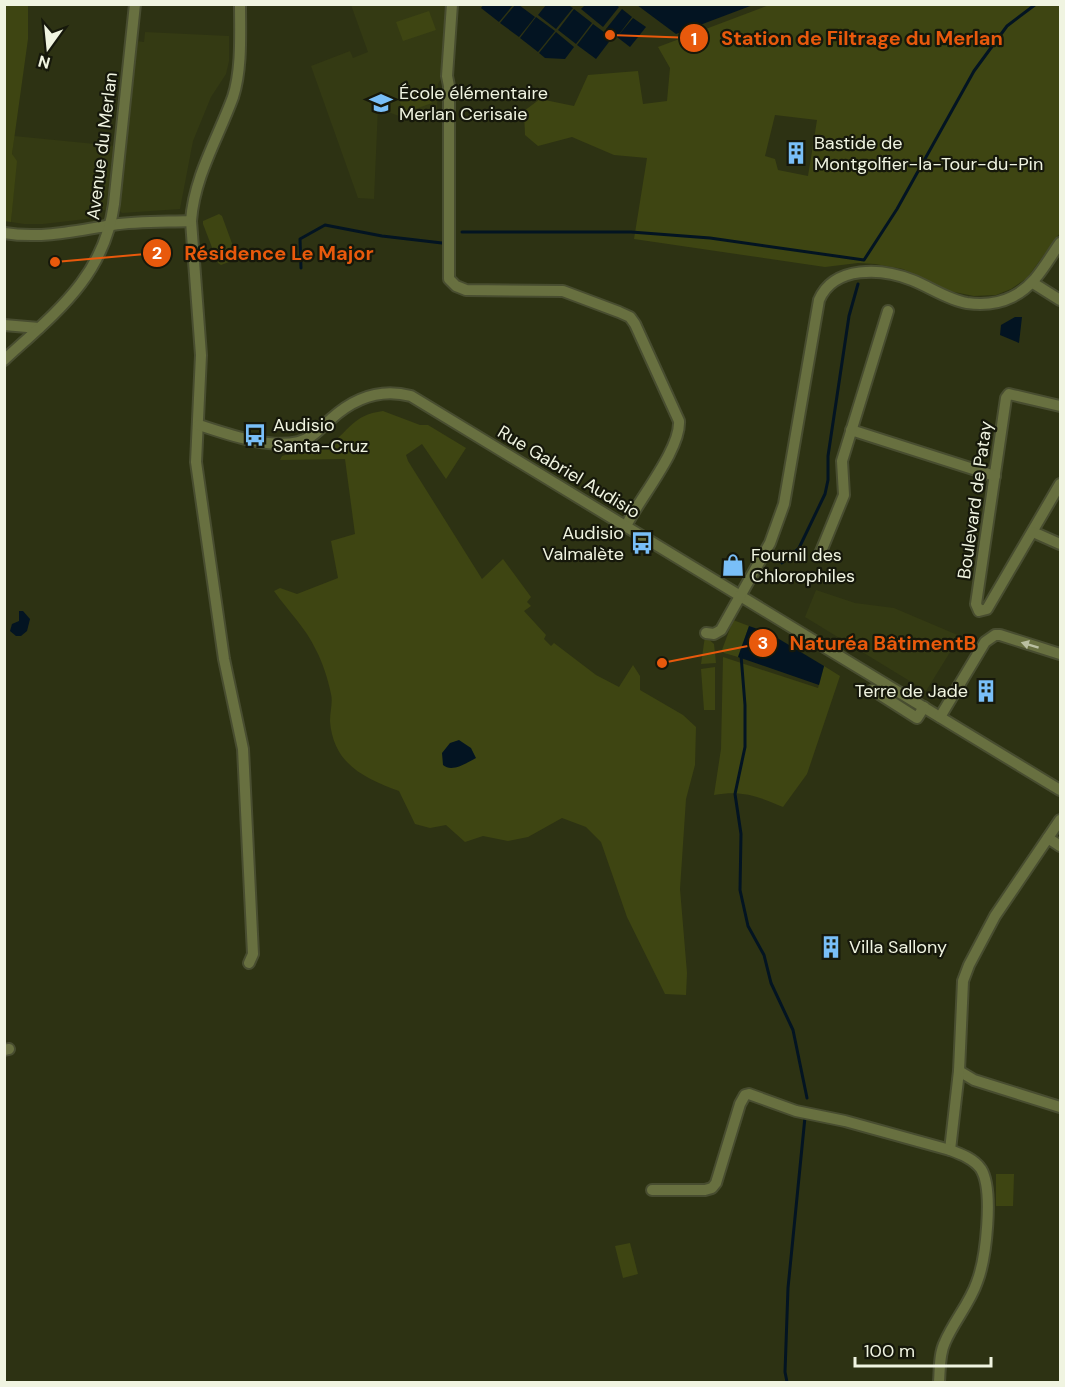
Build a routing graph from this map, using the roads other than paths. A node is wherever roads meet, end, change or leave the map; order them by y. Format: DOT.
graph roads {
  1 [pos="135,4"];
  2 [pos="240,4"];
  3 [pos="452,4"];
  4 [pos="191,221"];
  5 [pos="111,225"];
  6 [pos="4,233"];
  7 [pos="1060,243"];
  8 [pos="1033,283"];
  9 [pos="1060,300"];
  10 [pos="888,312"];
  11 [pos="4,325"];
  12 [pos="39,328"];
  13 [pos="4,360"];
  14 [pos="1060,406"];
  15 [pos="199,425"];
  16 [pos="851,430"];
  17 [pos="995,476"];
  18 [pos="1060,484"];
  19 [pos="626,526"];
  20 [pos="1033,532"];
  21 [pos="1060,544"];
  22 [pos="820,554"];
  23 [pos="741,595"];
  24 [pos="706,633"];
  25 [pos="1060,654"];
  26 [pos="873,690"];
  27 [pos="924,707"];
  28 [pos="940,717"];
  29 [pos="1060,790"];
  30 [pos="1060,820"];
  31 [pos="1048,838"];
  32 [pos="1060,846"];
  33 [pos="249,963"];
  34 [pos="959,1071"];
  35 [pos="1060,1107"];
  36 [pos="950,1150"];
  37 [pos="652,1190"];
  38 [pos="939,1383"];
  1 -- 5 [label="street, Avenue du Merlan"];
  2 -- 4 [label="street"];
  3 -- 19 [label="street"];
  4 -- 5 [label="street"];
  4 -- 15 [label="street"];
  5 -- 6 [label="street"];
  5 -- 12 [label="street, Avenue du Merlan"];
  7 -- 8 [label="street"];
  8 -- 9 [label="street"];
  8 -- 23 [label="street"];
  10 -- 16 [label="street"];
  11 -- 12 [label="street"];
  12 -- 13 [label="street, Avenue du Merlan"];
  14 -- 17 [label="street, Boulevard de Patay"];
  15 -- 19 [label="street, Rue Gabriel Audisio"];
  15 -- 33 [label="street"];
  16 -- 17 [label="street"];
  16 -- 22 [label="street"];
  17 -- 20 [label="street, Boulevard de Patay"];
  18 -- 20 [label="street"];
  19 -- 23 [label="street, Rue Gabriel Audisio"];
  20 -- 21 [label="street"];
  23 -- 24 [label="street"];
  23 -- 27 [label="street, Rue Gabriel Audisio"];
  25 -- 28 [label="street, one-way"];
  26 -- 27 [label="street"];
  27 -- 28 [label="street, Rue Gabriel Audisio"];
  28 -- 29 [label="street, Rue Gabriel Audisio"];
  30 -- 31 [label="street"];
  31 -- 32 [label="street"];
  31 -- 34 [label="street"];
  34 -- 35 [label="street"];
  34 -- 36 [label="street"];
  36 -- 37 [label="street"];
  36 -- 38 [label="street"];
}
